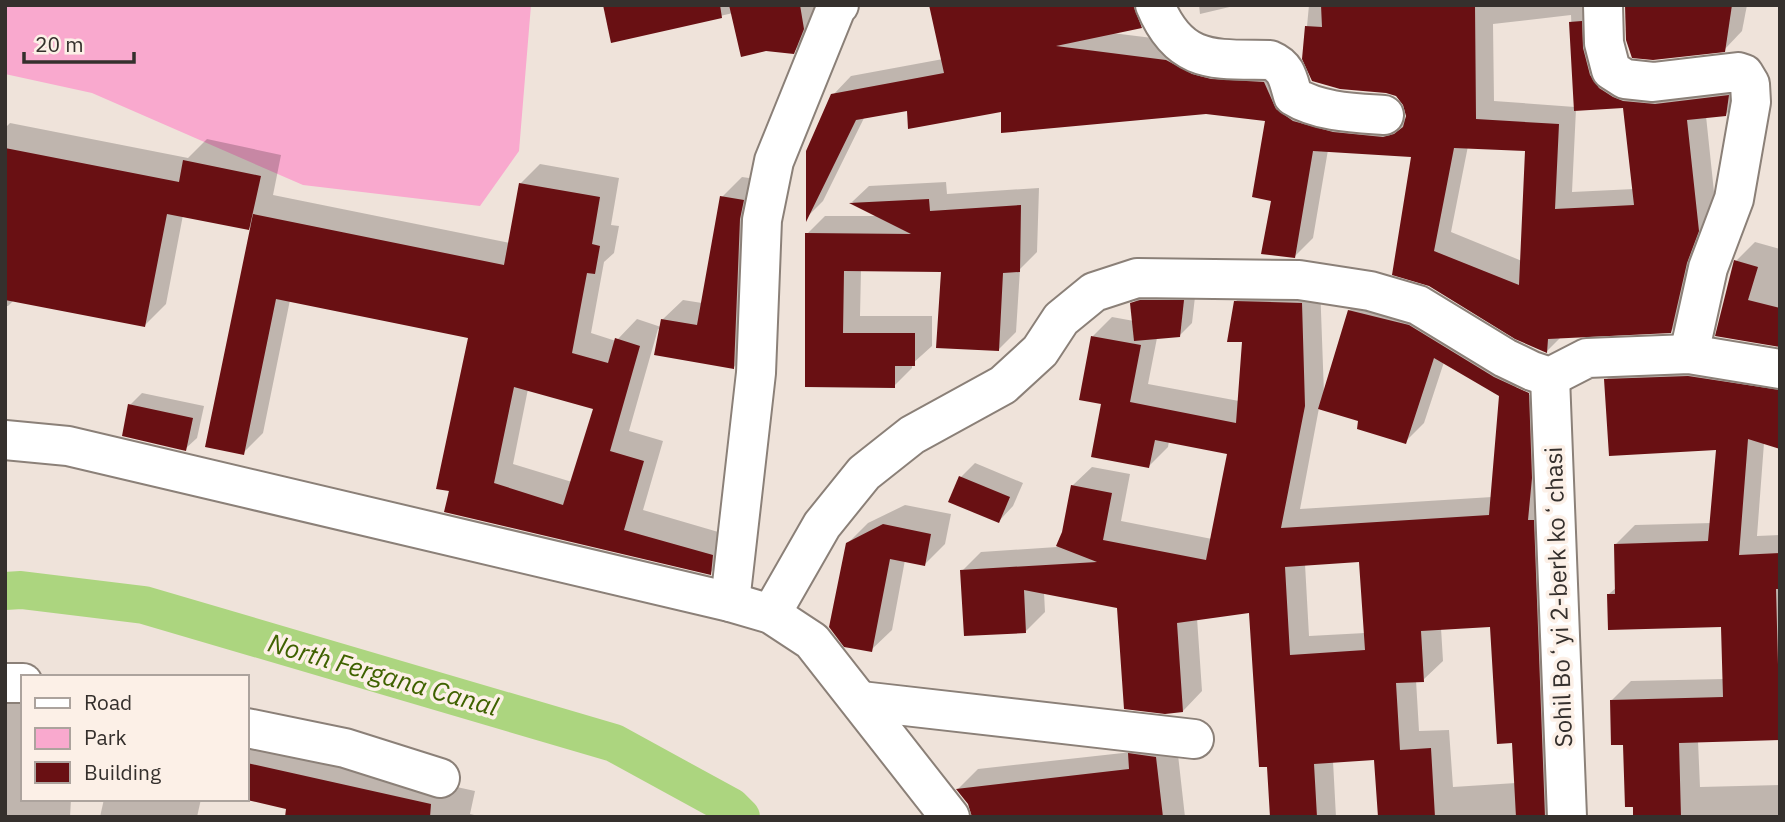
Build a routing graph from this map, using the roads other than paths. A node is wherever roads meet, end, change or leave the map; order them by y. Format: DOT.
graph roads {
  1 [pos="839,5"];
  2 [pos="1155,5"];
  3 [pos="1603,5"];
  4 [pos="1384,115"];
  5 [pos="1689,354"];
  6 [pos="1780,369"];
  7 [pos="1550,377"];
  8 [pos="5,440"];
  9 [pos="730,602"];
  10 [pos="771,614"];
  11 [pos="861,701"];
  12 [pos="248,728"];
  13 [pos="1194,740"];
  14 [pos="440,778"];
  15 [pos="950,817"];
  16 [pos="1567,817"];
  1 -- 9 [label="street"];
  2 -- 4 [label="street"];
  3 -- 5 [label="street"];
  5 -- 6 [label="street"];
  5 -- 7 [label="street"];
  7 -- 10 [label="street"];
  7 -- 16 [label="street, Sohil Boʻyi 2-berk koʻchasi"];
  8 -- 9 [label="street"];
  9 -- 10 [label="street"];
  10 -- 11 [label="street"];
  11 -- 13 [label="street"];
  11 -- 15 [label="street"];
  12 -- 14 [label="street"];
}
